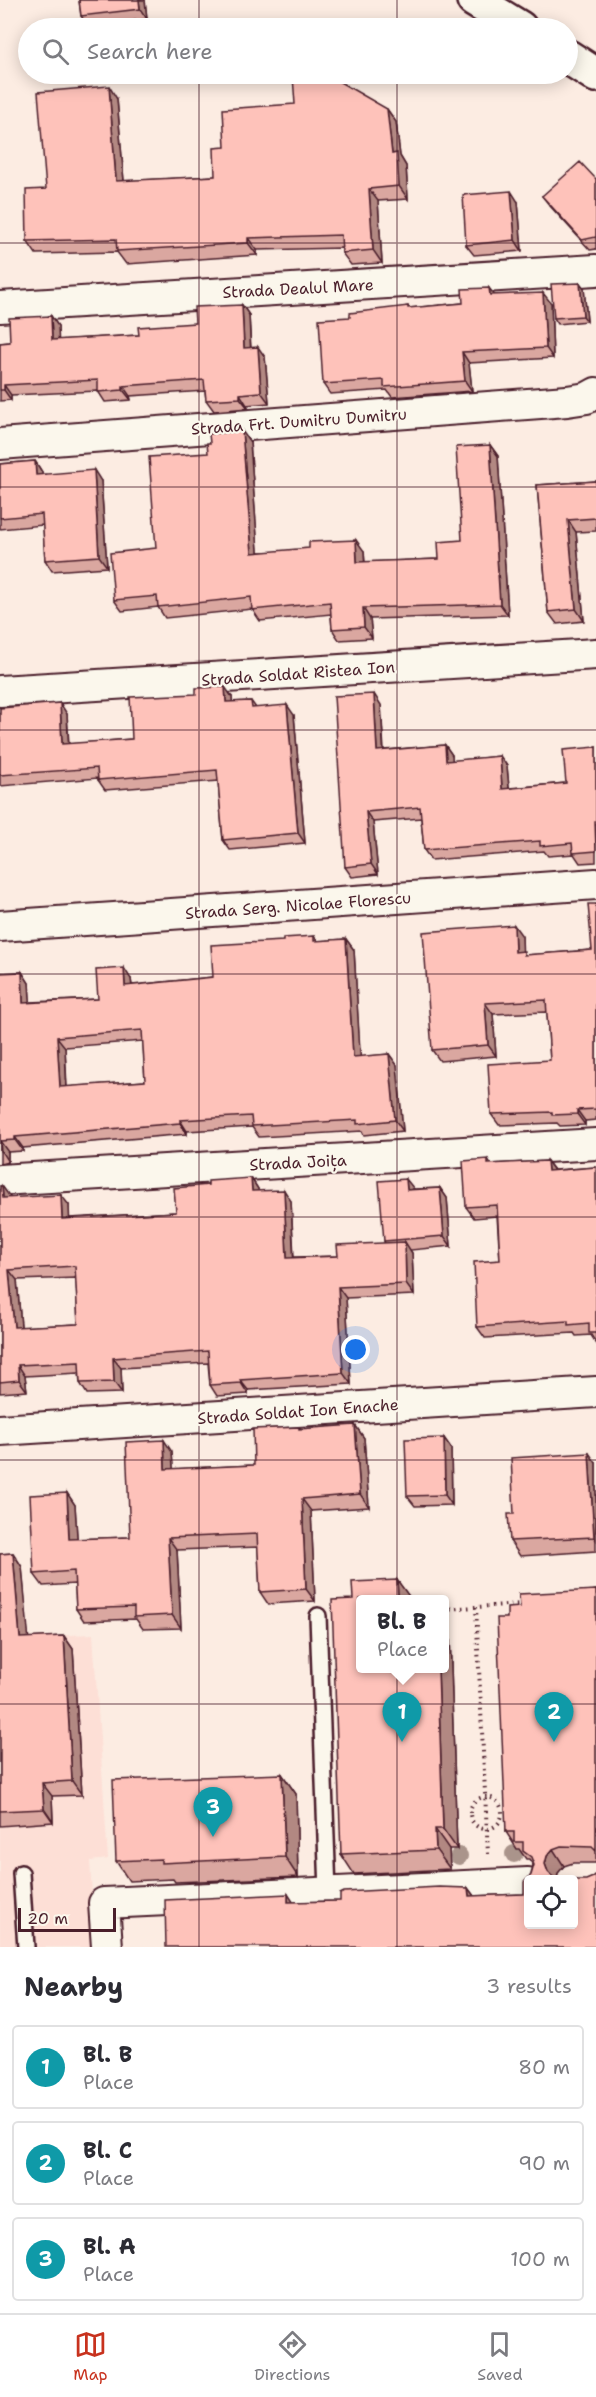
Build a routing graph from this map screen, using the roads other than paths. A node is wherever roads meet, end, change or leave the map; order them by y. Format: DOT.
graph roads {
  1 [pos="474,0"];
  2 [pos="504,18"];
  3 [pos="578,64"];
  4 [pos="596,75"];
  5 [pos="596,270"];
  6 [pos="0,307"];
  7 [pos="596,393"];
  8 [pos="0,444"];
  9 [pos="596,654"];
  10 [pos="0,692"];
  11 [pos="596,884"];
  12 [pos="0,926"];
  13 [pos="596,1144"];
  14 [pos="0,1180"];
  15 [pos="596,1392"];
  16 [pos="0,1430"];
  17 [pos="318,1616"];
  18 [pos="21,1874"];
  19 [pos="524,1882"];
  20 [pos="328,1892"];
  21 [pos="26,1947"];
  22 [pos="107,1947"];
  1 -- 2 [label="main road"];
  3 -- 4 [label="main road"];
  5 -- 6 [label="street, Strada Dealul Mare"];
  7 -- 8 [label="street, Strada Frt. Dumitru Dumitru"];
  9 -- 10 [label="street, Strada Soldat Ristea Ion"];
  11 -- 12 [label="street, Strada Serg. Nicolae Florescu"];
  13 -- 14 [label="street, Strada Joița"];
  15 -- 16 [label="street, Strada Soldat Ion Enache"];
  17 -- 20 [label="lane"];
  18 -- 21 [label="lane"];
  19 -- 20 [label="street"];
  20 -- 22 [label="street"];
}
